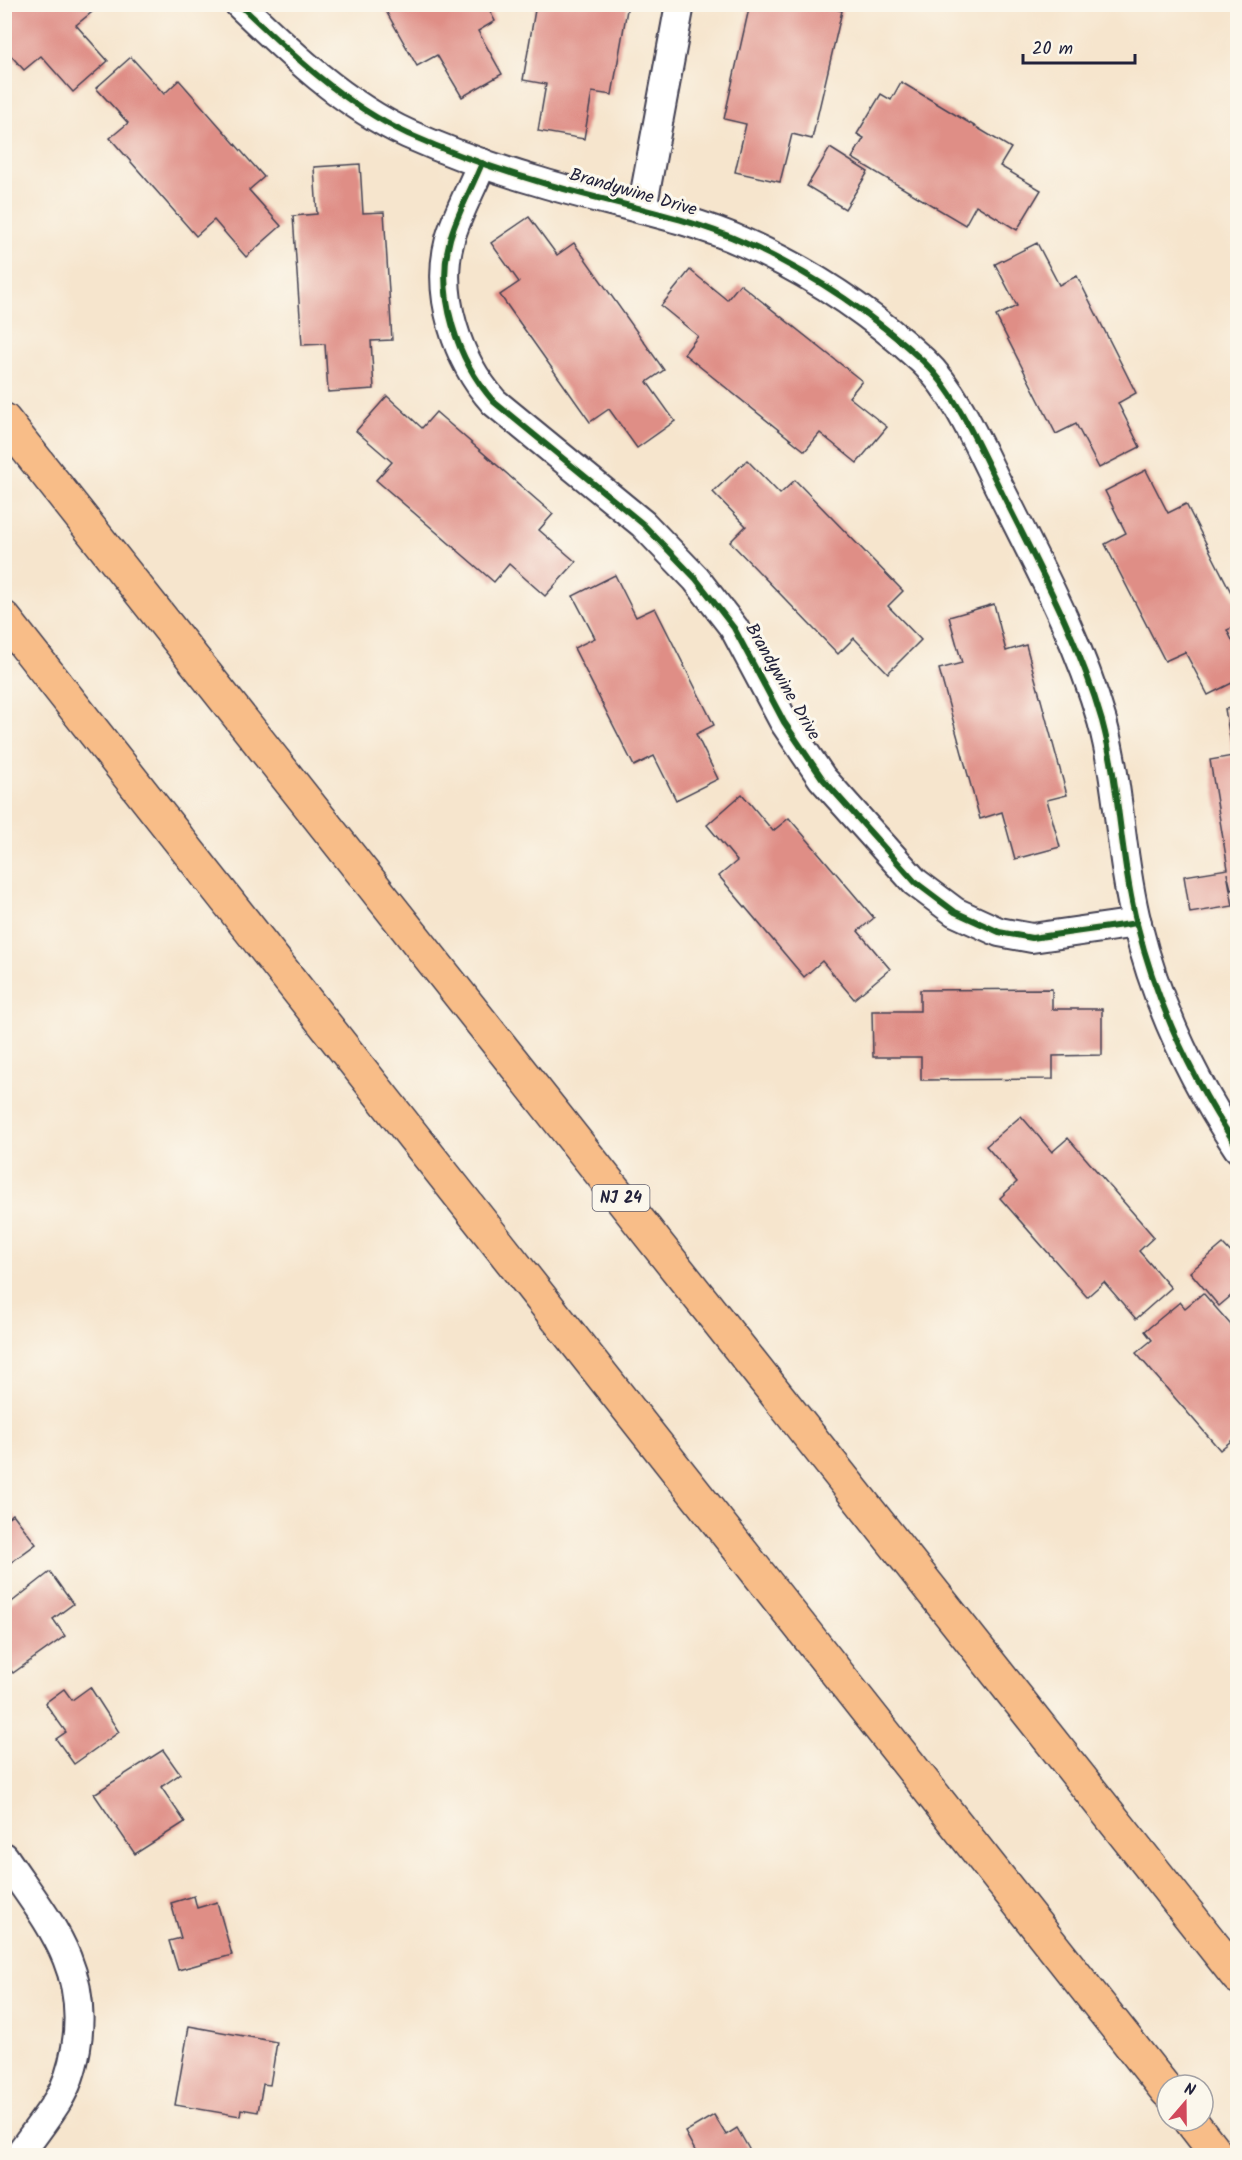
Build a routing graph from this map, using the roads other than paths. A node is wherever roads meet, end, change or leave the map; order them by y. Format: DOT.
graph roads {
  1 [pos="239,4"];
  2 [pos="680,4"];
  3 [pos="482,163"];
  4 [pos="642,209"];
  5 [pos="4,420"];
  6 [pos="4,618"];
  7 [pos="1137,923"];
  8 [pos="1238,1148"];
  9 [pos="4,1857"];
  10 [pos="1238,1977"];
  11 [pos="1155,2076"];
  12 [pos="1200,2133"];
  13 [pos="18,2156"];
  14 [pos="1218,2156"];
  1 -- 3 [label="street, Brandywine Drive"];
  2 -- 4 [label="street, Brandywine Drive"];
  3 -- 4 [label="street, Brandywine Drive"];
  3 -- 7 [label="street, Brandywine Drive"];
  4 -- 7 [label="street, Brandywine Drive"];
  5 -- 10 [label="highway, NJ 24"];
  6 -- 11 [label="highway"];
  7 -- 8 [label="street, Brandywine Drive"];
  9 -- 13 [label="street"];
  12 -- 14 [label="highway"];
}
